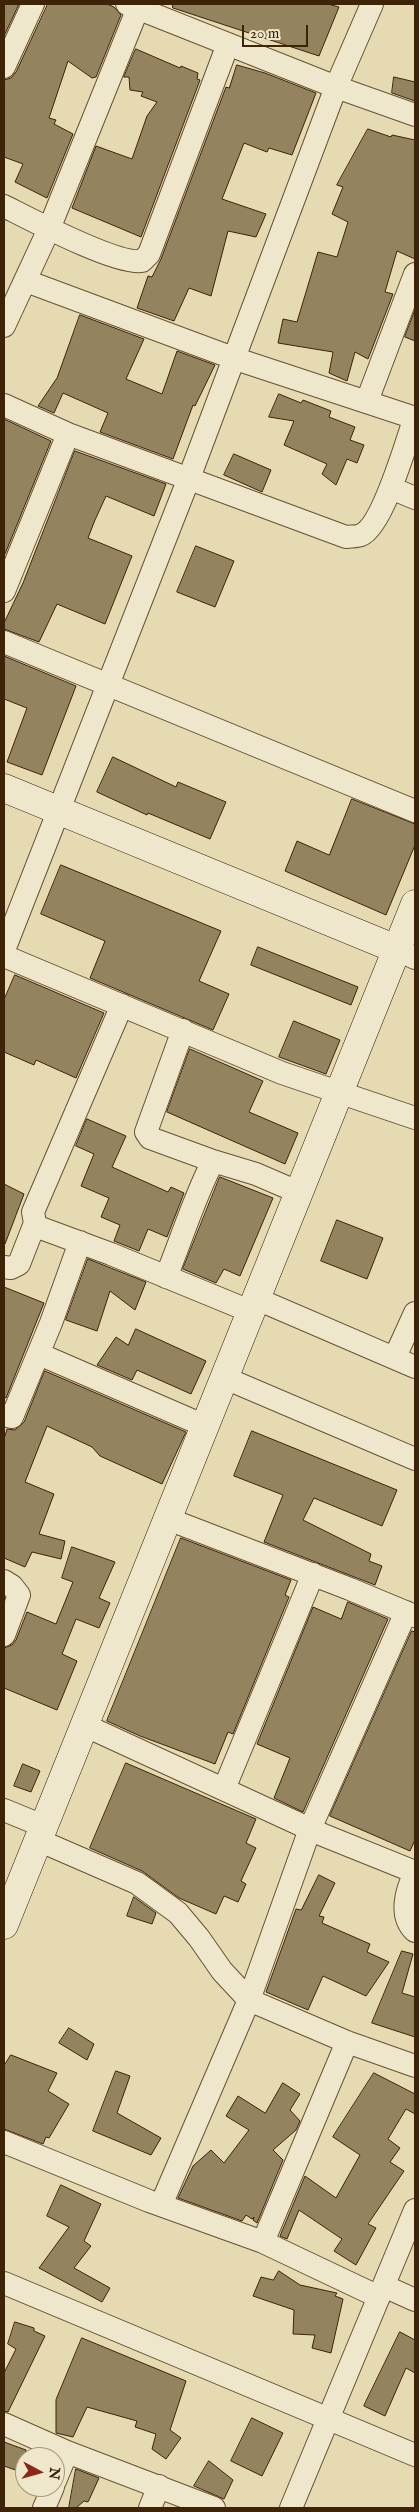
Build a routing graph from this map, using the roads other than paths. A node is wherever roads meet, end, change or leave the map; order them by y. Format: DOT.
graph roads {
  1 [pos="33,4"];
  2 [pos="372,4"];
  3 [pos="132,6"];
  4 [pos="228,44"];
  5 [pos="4,67"];
  6 [pos="336,87"];
  7 [pos="415,115"];
  8 [pos="4,206"];
  9 [pos="48,229"];
  10 [pos="415,274"];
  11 [pos="26,281"];
  12 [pos="4,326"];
  13 [pos="232,358"];
  14 [pos="367,401"];
  15 [pos="4,405"];
  16 [pos="415,417"];
  17 [pos="68,434"];
  18 [pos="189,478"];
  19 [pos="390,488"];
  20 [pos="415,498"];
  21 [pos="4,591"];
  22 [pos="4,642"];
  23 [pos="109,683"];
  24 [pos="4,788"];
  25 [pos="60,811"];
  26 [pos="415,811"];
  27 [pos="415,904"];
  28 [pos="4,950"];
  29 [pos="405,954"];
  30 [pos="4,956"];
  31 [pos="122,1005"];
  32 [pos="183,1030"];
  33 [pos="341,1091"];
  34 [pos="415,1118"];
  35 [pos="213,1161"];
  36 [pos="300,1193"];
  37 [pos="35,1223"];
  38 [pos="80,1242"];
  39 [pos="4,1267"];
  40 [pos="166,1277"];
  41 [pos="254,1306"];
  42 [pos="415,1313"];
  43 [pos="39,1354"];
  44 [pos="395,1358"];
  45 [pos="415,1366"];
  46 [pos="225,1378"];
  47 [pos="4,1415"];
  48 [pos="205,1426"];
  49 [pos="415,1459"];
  50 [pos="168,1519"];
  51 [pos="313,1574"];
  52 [pos="4,1581"];
  53 [pos="411,1614"];
  54 [pos="4,1635"];
  55 [pos="84,1725"];
  56 [pos="224,1789"];
  57 [pos="4,1810"];
  58 [pos="310,1829"];
  59 [pos="40,1833"];
  60 [pos="415,1872"];
  61 [pos="4,1925"];
  62 [pos="415,1932"];
  63 [pos="249,2000"];
  64 [pos="347,2042"];
  65 [pos="415,2066"];
  66 [pos="4,2142"];
  67 [pos="161,2205"];
  68 [pos="415,2210"];
  69 [pos="263,2242"];
  70 [pos="4,2283"];
  71 [pos="381,2292"];
  72 [pos="415,2300"];
  73 [pos="328,2418"];
  74 [pos="4,2424"];
  75 [pos="67,2452"];
  76 [pos="415,2455"];
  77 [pos="65,2457"];
  78 [pos="159,2486"];
  79 [pos="150,2508"];
  80 [pos="214,2508"];
  81 [pos="291,2508"];
  1 -- 5 [label="street"];
  2 -- 6 [label="street"];
  3 -- 4 [label="street"];
  3 -- 9 [label="street"];
  4 -- 6 [label="street"];
  4 -- 9 [label="street"];
  6 -- 7 [label="street"];
  6 -- 13 [label="street"];
  8 -- 9 [label="street"];
  9 -- 11 [label="street"];
  10 -- 14 [label="street"];
  11 -- 12 [label="street"];
  11 -- 13 [label="street"];
  13 -- 14 [label="street"];
  13 -- 18 [label="street"];
  14 -- 16 [label="street"];
  15 -- 17 [label="street"];
  16 -- 19 [label="street"];
  17 -- 18 [label="street"];
  17 -- 21 [label="street"];
  18 -- 19 [label="street"];
  18 -- 23 [label="street"];
  19 -- 20 [label="street"];
  22 -- 23 [label="street"];
  23 -- 25 [label="street"];
  23 -- 26 [label="street"];
  24 -- 25 [label="street"];
  25 -- 28 [label="street"];
  25 -- 29 [label="street"];
  27 -- 29 [label="street"];
  29 -- 33 [label="street"];
  30 -- 31 [label="street"];
  31 -- 32 [label="street"];
  31 -- 37 [label="street"];
  32 -- 33 [label="street"];
  32 -- 35 [label="street"];
  33 -- 34 [label="street"];
  33 -- 36 [label="street"];
  35 -- 36 [label="street"];
  35 -- 40 [label="street"];
  36 -- 41 [label="street"];
  37 -- 38 [label="street"];
  37 -- 39 [label="street"];
  38 -- 40 [label="street"];
  38 -- 43 [label="street"];
  40 -- 41 [label="street"];
  41 -- 44 [label="street"];
  41 -- 46 [label="street"];
  42 -- 44 [label="street"];
  43 -- 47 [label="street"];
  43 -- 48 [label="street"];
  44 -- 45 [label="street"];
  46 -- 48 [label="street"];
  46 -- 49 [label="street"];
  48 -- 50 [label="street"];
  50 -- 51 [label="street"];
  50 -- 55 [label="street"];
  51 -- 53 [label="street"];
  51 -- 56 [label="street"];
  52 -- 54 [label="street"];
  53 -- 58 [label="street"];
  55 -- 56 [label="street"];
  55 -- 59 [label="street"];
  56 -- 58 [label="street"];
  57 -- 59 [label="street"];
  58 -- 60 [label="street"];
  58 -- 63 [label="street"];
  59 -- 61 [label="street"];
  59 -- 63 [label="street"];
  60 -- 62 [label="street"];
  63 -- 64 [label="street"];
  63 -- 67 [label="street"];
  64 -- 65 [label="street"];
  64 -- 69 [label="street"];
  66 -- 67 [label="street"];
  67 -- 69 [label="street"];
  68 -- 71 [label="street"];
  69 -- 71 [label="street"];
  70 -- 73 [label="street"];
  71 -- 72 [label="street"];
  71 -- 73 [label="street"];
  73 -- 76 [label="street"];
  73 -- 81 [label="street"];
  74 -- 75 [label="street"];
  75 -- 77 [label="street"];
  75 -- 78 [label="street"];
  78 -- 79 [label="street"];
  78 -- 80 [label="street"];
}
